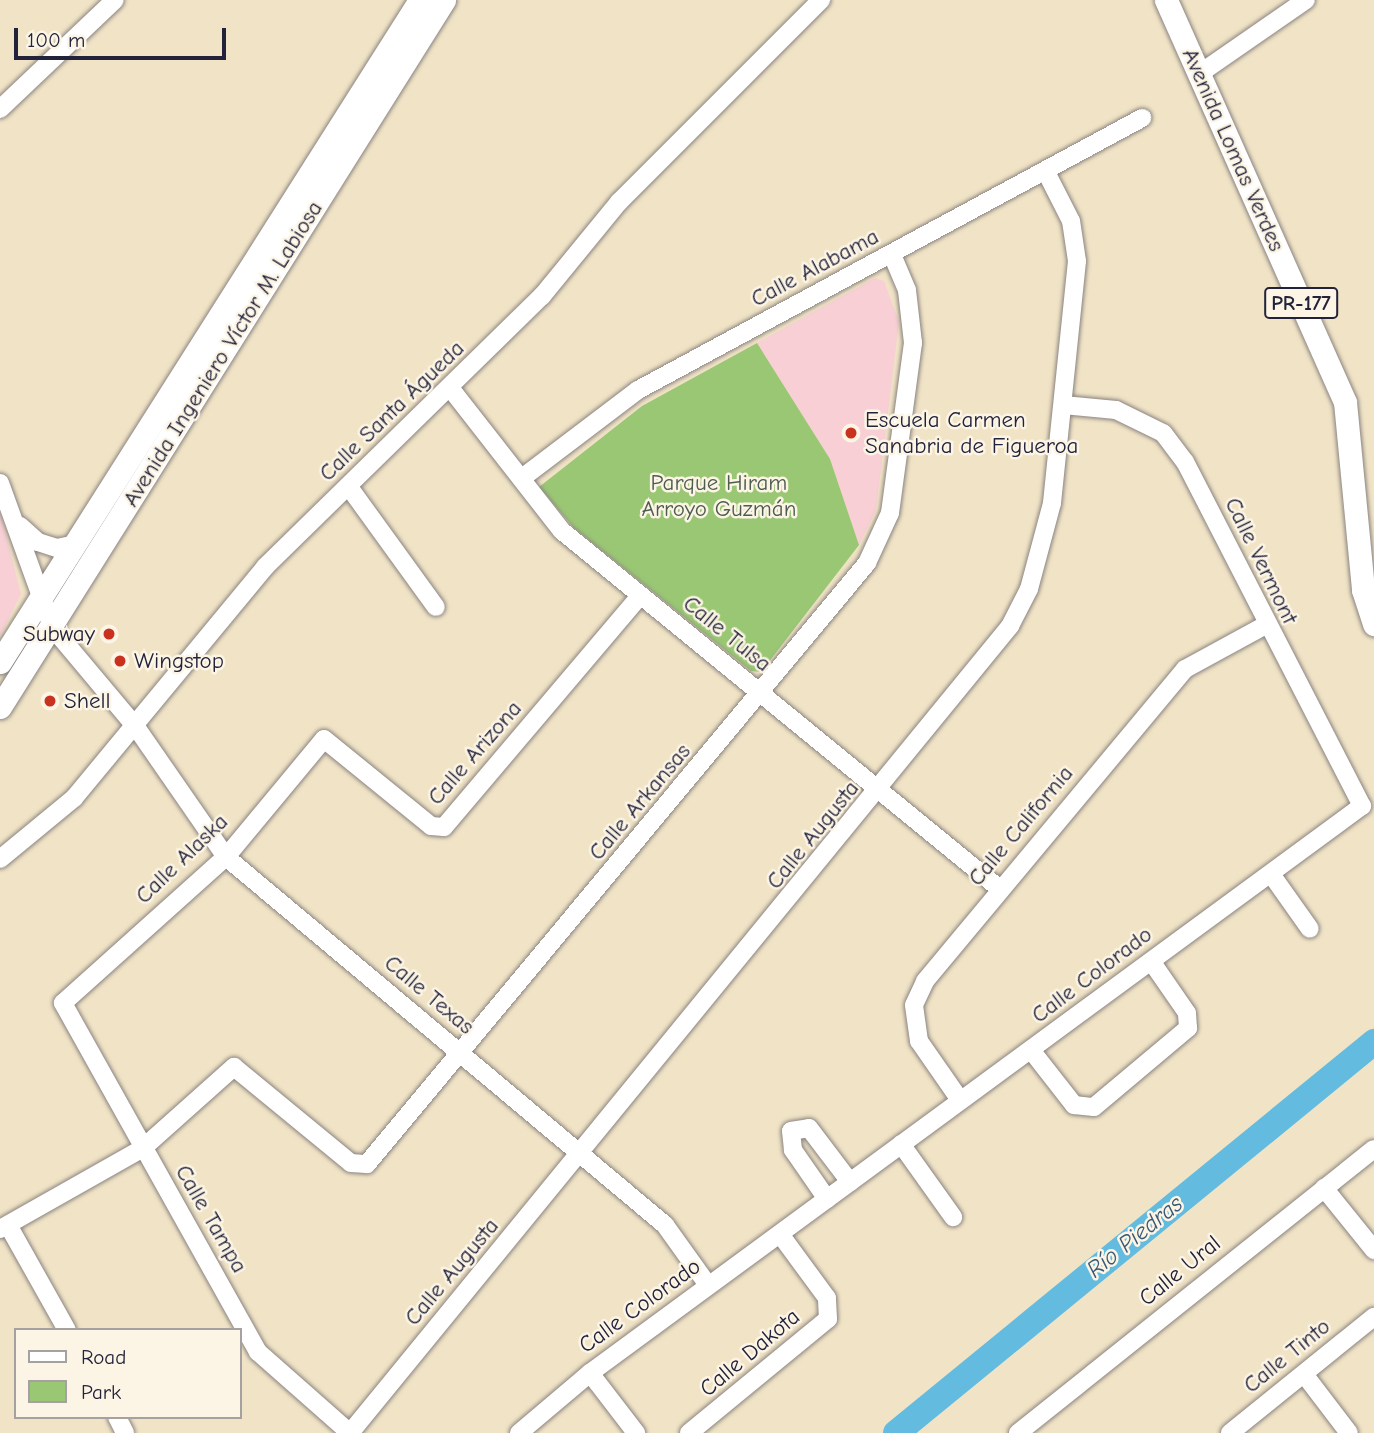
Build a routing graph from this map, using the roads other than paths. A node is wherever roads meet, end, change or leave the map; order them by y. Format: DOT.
graph roads {
  1 [pos="115,0"];
  2 [pos="420,0"];
  3 [pos="444,0"];
  4 [pos="821,0"];
  5 [pos="1166,0"];
  6 [pos="1306,0"];
  7 [pos="1199,74"];
  8 [pos="0,109"];
  9 [pos="1142,118"];
  10 [pos="1046,172"];
  11 [pos="892,254"];
  12 [pos="451,389"];
  13 [pos="1063,405"];
  14 [pos="522,478"];
  15 [pos="0,483"];
  16 [pos="349,487"];
  17 [pos="20,526"];
  18 [pos="76,544"];
  19 [pos="1368,589"];
  20 [pos="640,596"];
  21 [pos="43,597"];
  22 [pos="436,607"];
  23 [pos="1374,624"];
  24 [pos="1264,626"];
  25 [pos="52,627"];
  26 [pos="0,662"];
  27 [pos="761,694"];
  28 [pos="0,706"];
  29 [pos="136,727"];
  30 [pos="324,739"];
  31 [pos="880,792"];
  32 [pos="1362,806"];
  33 [pos="226,856"];
  34 [pos="0,859"];
  35 [pos="1271,874"];
  36 [pos="1000,890"];
  37 [pos="1310,929"];
  38 [pos="1151,961"];
  39 [pos="64,1003"];
  40 [pos="1031,1051"];
  41 [pos="462,1054"];
  42 [pos="960,1100"];
  43 [pos="901,1144"];
  44 [pos="143,1148"];
  45 [pos="1374,1149"];
  46 [pos="582,1153"];
  47 [pos="850,1182"];
  48 [pos="1324,1188"];
  49 [pos="827,1199"];
  50 [pos="953,1217"];
  51 [pos="4,1227"];
  52 [pos="780,1234"];
  53 [pos="1374,1251"];
  54 [pos="708,1285"];
  55 [pos="1374,1317"];
  56 [pos="66,1328"];
  57 [pos="590,1373"];
  58 [pos="1304,1374"];
  59 [pos="350,1433"];
  60 [pos="519,1433"];
  61 [pos="636,1433"];
  62 [pos="689,1433"];
  63 [pos="1018,1433"];
  64 [pos="1230,1433"];
  65 [pos="1349,1433"];
  1 -- 8 [label="street"];
  2 -- 18 [label="main road, Avenida Ingeniero Víctor M. Labiosa"];
  3 -- 25 [label="main road, Avenida Ingeniero Víctor M. Labiosa"];
  4 -- 12 [label="street, Calle Santa Águeda"];
  5 -- 7 [label="main road, Avenida Lomas Verdes / PR-177"];
  6 -- 7 [label="street"];
  7 -- 19 [label="main road, Avenida Lomas Verdes / PR-177"];
  9 -- 10 [label="street, Calle Alabama"];
  10 -- 11 [label="street, Calle Alabama"];
  10 -- 13 [label="street, Calle Augusta"];
  11 -- 14 [label="street, Calle Alabama"];
  11 -- 27 [label="street, Calle Arkansas"];
  12 -- 14 [label="street, Calle Tulsa"];
  12 -- 16 [label="street, Calle Santa Águeda"];
  13 -- 24 [label="street, Calle Vermont"];
  13 -- 31 [label="street, Calle Augusta"];
  14 -- 20 [label="street, Calle Tulsa"];
  15 -- 17 [label="street"];
  16 -- 22 [label="street"];
  16 -- 29 [label="street, Calle Santa Águeda"];
  17 -- 18 [label="street"];
  17 -- 21 [label="street"];
  18 -- 21 [label="main road, Avenida Ingeniero Víctor M. Labiosa"];
  19 -- 23 [label="main road, Avenida Lomas Verdes / PR-177"];
  20 -- 27 [label="street, Calle Tulsa"];
  20 -- 30 [label="street, Calle Arizona"];
  21 -- 25 [label="street"];
  21 -- 26 [label="main road, Avenida Ingeniero Víctor M. Labiosa"];
  24 -- 32 [label="street, Calle Vermont"];
  24 -- 36 [label="street, Calle California"];
  25 -- 28 [label="main road, Avenida Ingeniero Víctor M. Labiosa"];
  25 -- 29 [label="street, Calle Texas"];
  27 -- 31 [label="street, Calle Tulsa"];
  27 -- 41 [label="street, Calle Arkansas"];
  29 -- 33 [label="street, Calle Texas"];
  29 -- 34 [label="street, Calle Santa Águeda"];
  30 -- 33 [label="street, Calle Alaska"];
  31 -- 36 [label="street, Calle Tulsa"];
  31 -- 46 [label="street, Calle Augusta"];
  32 -- 35 [label="street, Calle Colorado"];
  33 -- 39 [label="street, Calle Alaska"];
  33 -- 41 [label="street, Calle Texas"];
  35 -- 37 [label="street"];
  35 -- 38 [label="street, Calle Colorado"];
  36 -- 42 [label="street, Calle California"];
  38 -- 40 [label="street, Calle Colorado"];
  38 -- 40 [label="street"];
  39 -- 44 [label="street, Calle Tampa"];
  40 -- 42 [label="street, Calle Colorado"];
  41 -- 44 [label="street, Calle Arkansas"];
  41 -- 46 [label="street, Calle Texas"];
  42 -- 43 [label="street, Calle Colorado"];
  43 -- 47 [label="street, Calle Colorado"];
  43 -- 50 [label="street"];
  44 -- 51 [label="street"];
  44 -- 59 [label="street, Calle Tampa"];
  45 -- 48 [label="street, Calle Ural"];
  46 -- 54 [label="street, Calle Texas"];
  46 -- 59 [label="street, Calle Augusta"];
  47 -- 49 [label="street, Calle Colorado"];
  47 -- 49 [label="street"];
  48 -- 53 [label="street"];
  48 -- 63 [label="street, Calle Ural"];
  49 -- 52 [label="street, Calle Colorado"];
  51 -- 56 [label="street"];
  52 -- 54 [label="street, Calle Colorado"];
  52 -- 62 [label="street, Calle Dakota"];
  54 -- 57 [label="street, Calle Colorado"];
  55 -- 58 [label="street, Calle Tinto"];
  57 -- 60 [label="street, Calle Colorado"];
  57 -- 61 [label="street"];
  58 -- 64 [label="street, Calle Tinto"];
  58 -- 65 [label="street"];
}
